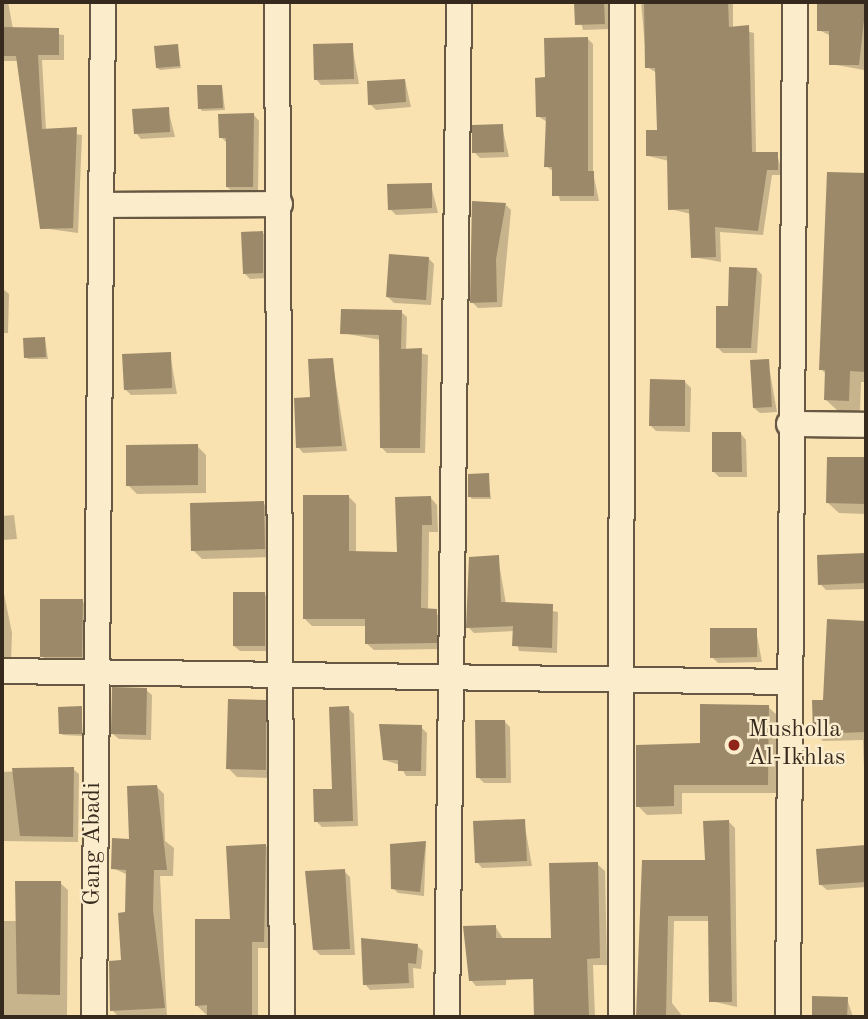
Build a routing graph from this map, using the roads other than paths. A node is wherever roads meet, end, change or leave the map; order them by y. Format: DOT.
graph roads {
  1 [pos="103,2"];
  2 [pos="277,2"];
  3 [pos="459,2"];
  4 [pos="622,2"];
  5 [pos="795,2"];
  6 [pos="280,204"];
  7 [pos="103,205"];
  8 [pos="789,424"];
  9 [pos="866,425"];
  10 [pos="2,671"];
  11 [pos="94,672"];
  12 [pos="284,674"];
  13 [pos="454,678"];
  14 [pos="789,682"];
  15 [pos="624,683"];
  16 [pos="94,1017"];
  17 [pos="282,1017"];
  18 [pos="447,1017"];
  19 [pos="621,1017"];
  20 [pos="788,1017"];
  1 -- 7 [label="street, Gang Abadi"];
  2 -- 6 [label="street"];
  3 -- 13 [label="street"];
  4 -- 15 [label="street"];
  5 -- 8 [label="street"];
  6 -- 7 [label="street"];
  6 -- 12 [label="street"];
  7 -- 11 [label="street, Gang Abadi"];
  8 -- 9 [label="street"];
  8 -- 14 [label="street"];
  10 -- 11 [label="street"];
  11 -- 12 [label="street"];
  11 -- 16 [label="street, Gang Abadi"];
  12 -- 13 [label="street"];
  12 -- 17 [label="street"];
  13 -- 15 [label="street"];
  13 -- 18 [label="street"];
  14 -- 15 [label="street"];
  14 -- 20 [label="street"];
  15 -- 19 [label="street"];
}
